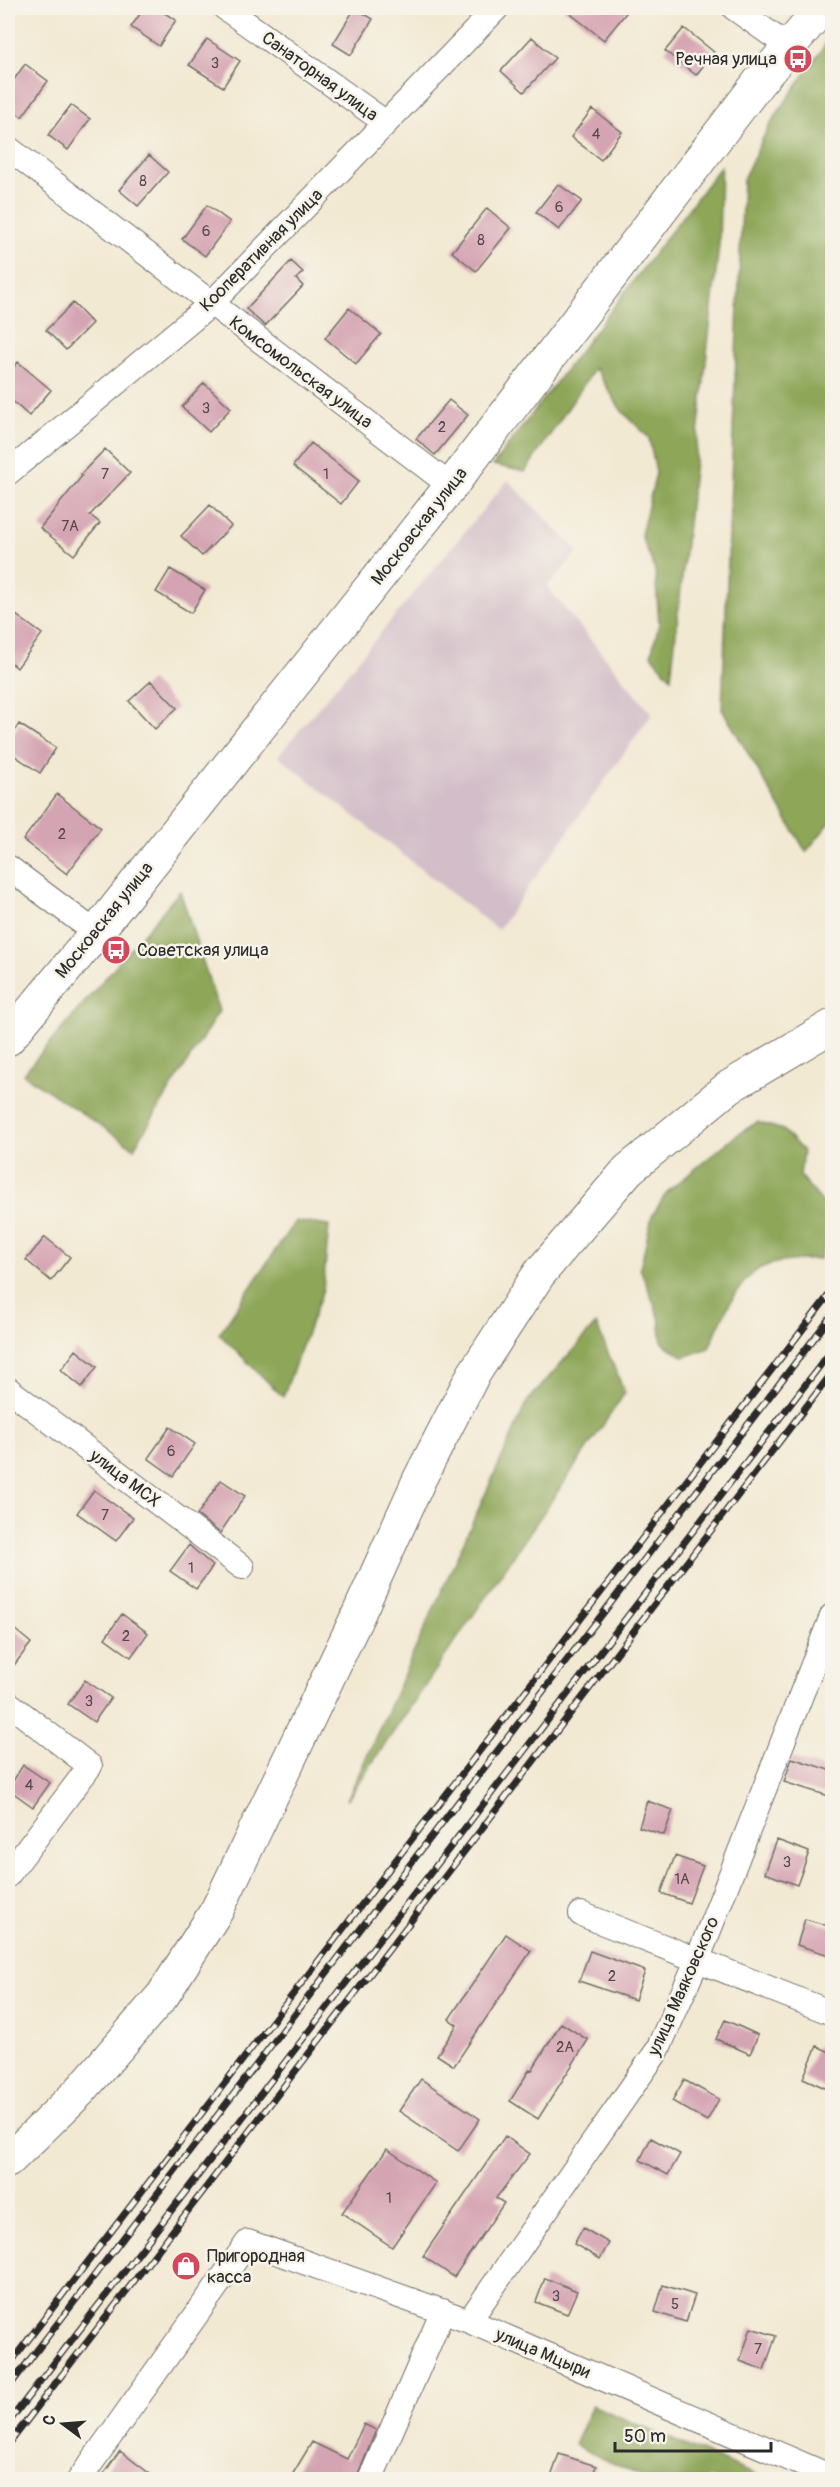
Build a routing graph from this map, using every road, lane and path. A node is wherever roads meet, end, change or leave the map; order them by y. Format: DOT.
graph roads {
  1 [pos="225,8"];
  2 [pos="496,8"];
  3 [pos="734,8"];
  4 [pos="822,8"];
  5 [pos="789,47"];
  6 [pos="386,123"];
  7 [pos="8,148"];
  8 [pos="211,304"];
  9 [pos="8,473"];
  10 [pos="451,486"];
  11 [pos="8,867"];
  12 [pos="96,933"];
  13 [pos="832,1026"];
  14 [pos="8,1039"];
  15 [pos="8,1389"];
  16 [pos="242,1567"];
  17 [pos="832,1616"];
  18 [pos="8,1703"];
  19 [pos="8,1875"];
  20 [pos="581,1914"];
  21 [pos="697,1961"];
  22 [pos="832,2013"];
  23 [pos="8,2160"];
  24 [pos="442,2311"];
  25 [pos="469,2321"];
  26 [pos="832,2478"];
  27 [pos="79,2480"];
  28 [pos="370,2480"];
  1 -- 6 [label="street, Санаторная улица"];
  2 -- 6 [label="street, Кооперативная улица"];
  3 -- 5 [label="street"];
  4 -- 5 [label="street, Московская улица"];
  5 -- 10 [label="street, Московская улица"];
  6 -- 8 [label="street, Кооперативная улица"];
  7 -- 8 [label="street, Комсомольская улица"];
  8 -- 9 [label="street, Кооперативная улица"];
  8 -- 10 [label="street, Комсомольская улица"];
  10 -- 12 [label="street, Московская улица"];
  11 -- 12 [label="street"];
  12 -- 14 [label="street, Московская улица"];
  13 -- 23 [label="street"];
  15 -- 16 [label="street, улица МСХ"];
  17 -- 21 [label="street, улица Маяковского"];
  18 -- 19 [label="street"];
  20 -- 21 [label="street"];
  21 -- 22 [label="street"];
  21 -- 25 [label="street, улица Маяковского"];
  24 -- 25 [label="street, улица Мцыри"];
  24 -- 27 [label="street, улица Мцыри"];
  24 -- 28 [label="street"];
  25 -- 26 [label="street, улица Мцыри"];
}
